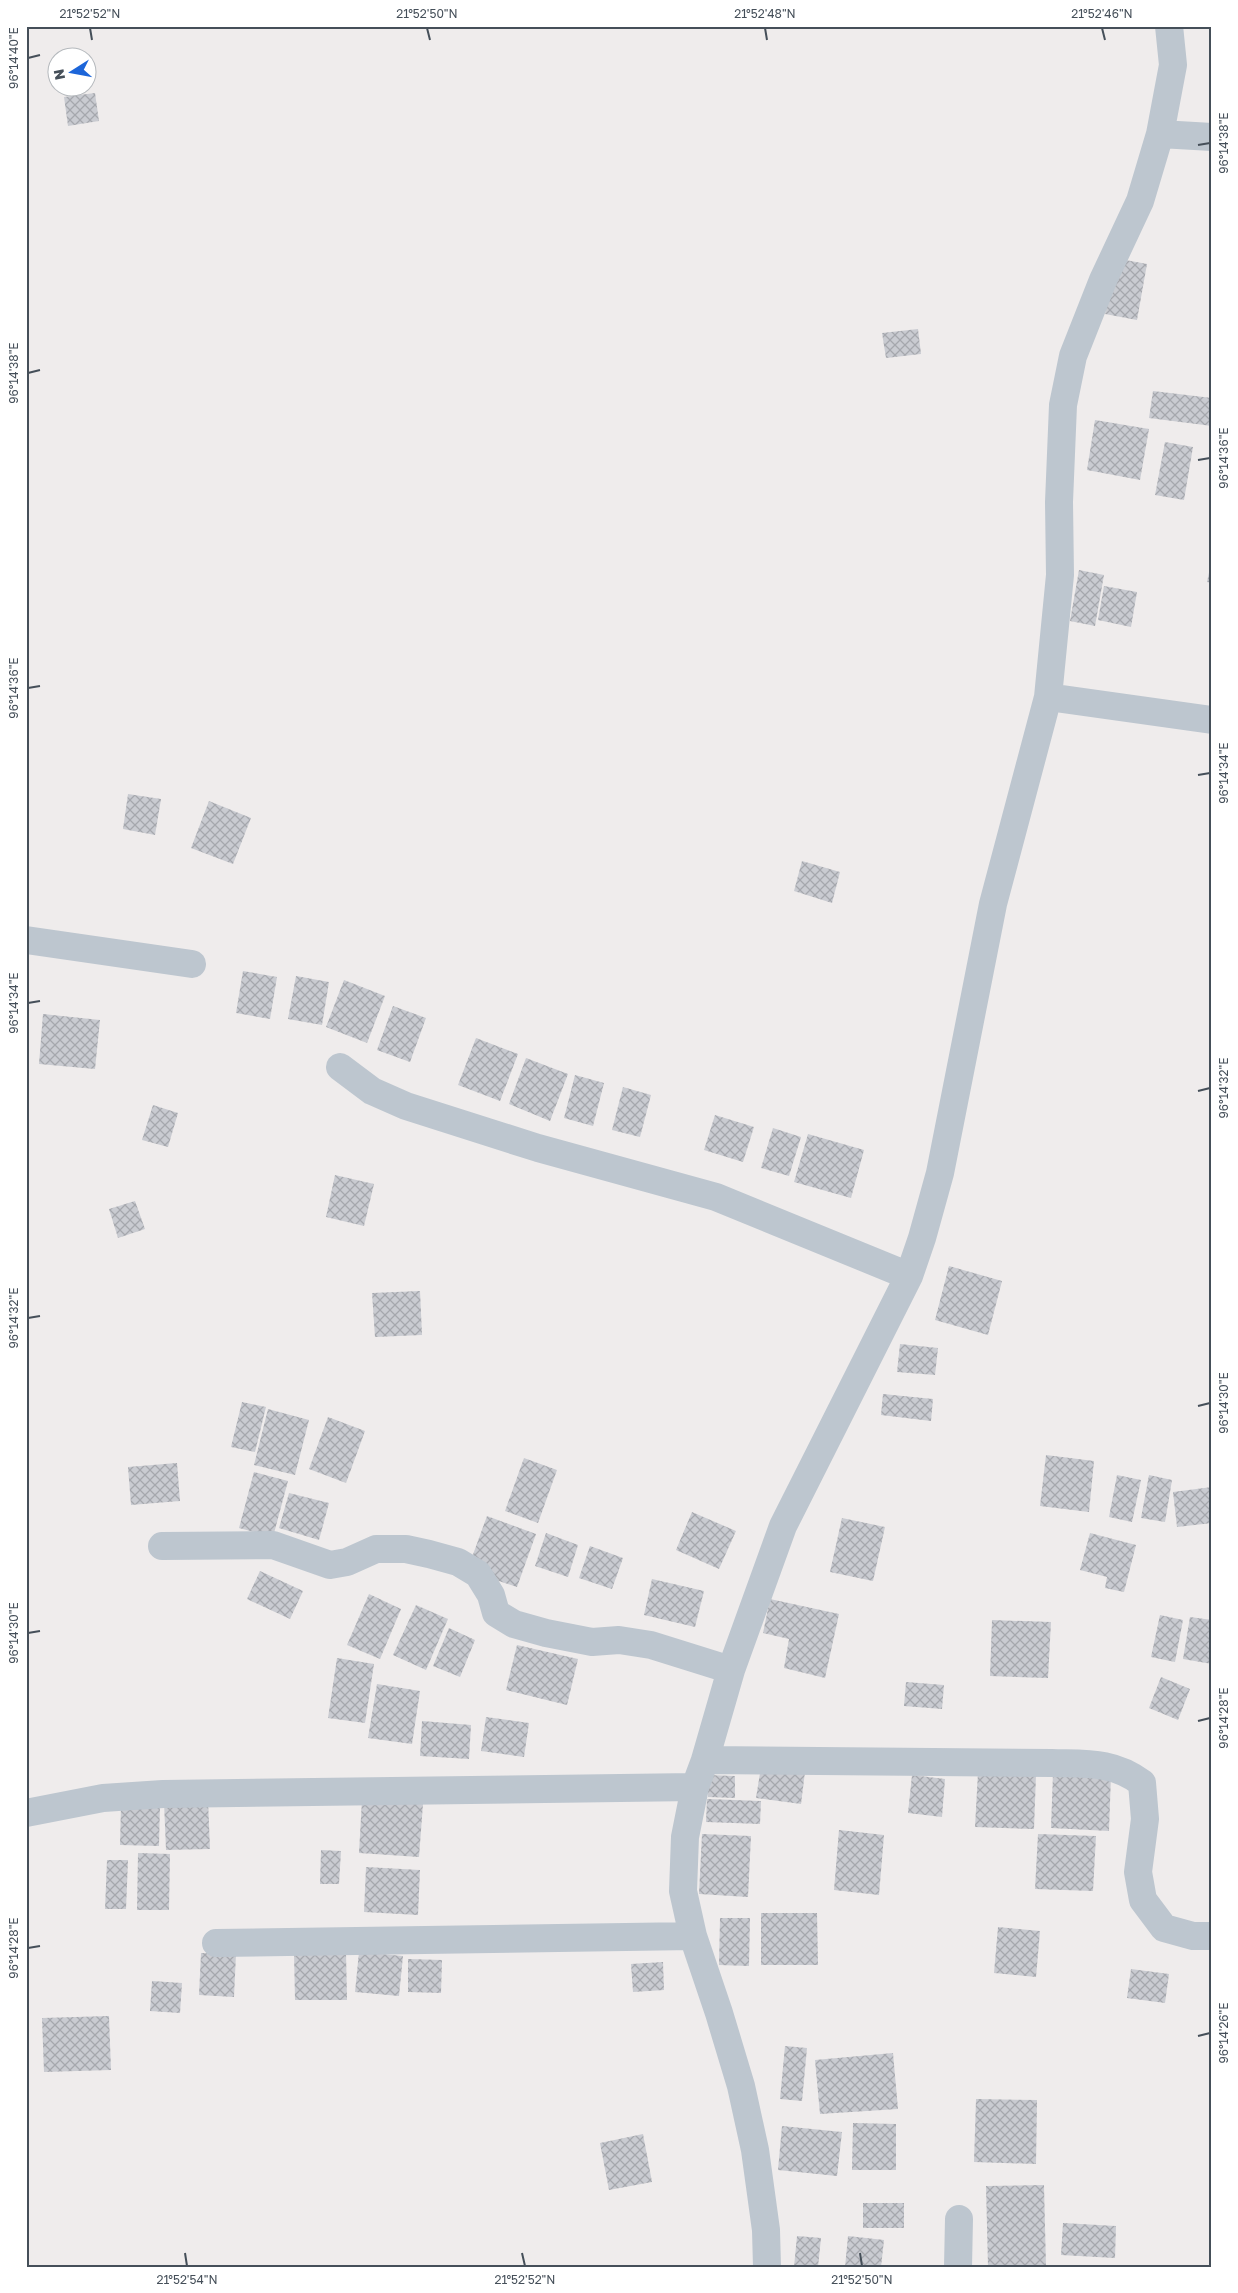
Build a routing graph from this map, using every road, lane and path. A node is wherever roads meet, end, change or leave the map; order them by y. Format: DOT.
graph roads {
  1 [pos="1169,26"];
  2 [pos="1160,134"];
  3 [pos="1212,138"];
  4 [pos="1048,697"];
  5 [pos="1212,720"];
  6 [pos="26,940"];
  7 [pos="192,964"];
  8 [pos="340,1067"];
  9 [pos="909,1276"];
  10 [pos="162,1546"];
  11 [pos="731,1670"];
  12 [pos="706,1760"];
  13 [pos="695,1788"];
  14 [pos="26,1813"];
  15 [pos="693,1936"];
  16 [pos="1212,1936"];
  17 [pos="216,1944"];
  18 [pos="959,2219"];
  19 [pos="767,2267"];
  20 [pos="958,2267"];
  1 -- 2 [label="street"];
  2 -- 3 [label="street"];
  2 -- 4 [label="street"];
  4 -- 5 [label="street"];
  4 -- 9 [label="street"];
  6 -- 7 [label="street"];
  8 -- 9 [label="street"];
  9 -- 11 [label="street"];
  10 -- 11 [label="street"];
  11 -- 12 [label="street"];
  12 -- 13 [label="street"];
  12 -- 16 [label="street"];
  13 -- 14 [label="street"];
  13 -- 15 [label="street"];
  15 -- 17 [label="street"];
  15 -- 19 [label="street"];
  18 -- 20 [label="street"];
}
